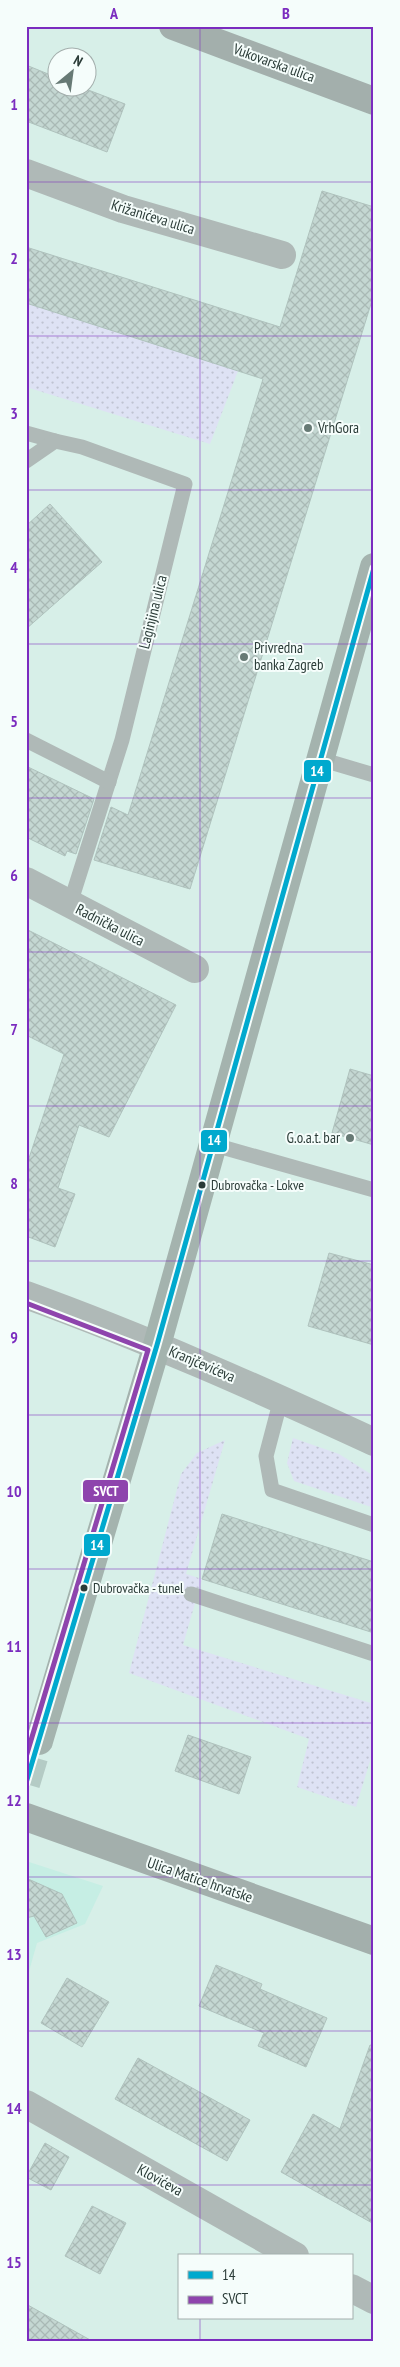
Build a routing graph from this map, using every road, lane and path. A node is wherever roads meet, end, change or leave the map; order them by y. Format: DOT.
graph roads {
  1 [pos="174,26"];
  2 [pos="374,101"];
  3 [pos="26,173"];
  4 [pos="282,255"];
  5 [pos="26,433"];
  6 [pos="55,442"];
  7 [pos="26,461"];
  8 [pos="374,567"];
  9 [pos="26,740"];
  10 [pos="320,759"];
  11 [pos="374,776"];
  12 [pos="108,782"];
  13 [pos="26,881"];
  14 [pos="70,904"];
  15 [pos="195,969"];
  16 [pos="211,1144"];
  17 [pos="374,1190"];
  18 [pos="26,1295"];
  19 [pos="156,1345"];
  20 [pos="281,1399"];
  21 [pos="374,1442"];
  22 [pos="374,1525"];
  23 [pos="192,1594"];
  24 [pos="374,1654"];
  25 [pos="39,1741"];
  26 [pos="26,1817"];
  27 [pos="374,1941"];
  28 [pos="26,2104"];
  29 [pos="291,2254"];
  30 [pos="352,2289"];
  31 [pos="374,2300"];
  1 -- 2 [label="street, Vukovarska ulica"];
  3 -- 4 [label="street, Križanićeva ulica"];
  5 -- 6 [label="lane"];
  6 -- 7 [label="lane"];
  6 -- 12 [label="lane, Laginjina ulica"];
  8 -- 10 [label="main road"];
  9 -- 12 [label="lane"];
  10 -- 11 [label="lane"];
  10 -- 16 [label="main road"];
  12 -- 14 [label="lane, Laginjina ulica"];
  13 -- 14 [label="street, Radnička ulica"];
  14 -- 15 [label="street, Radnička ulica"];
  16 -- 17 [label="lane"];
  16 -- 19 [label="main road"];
  18 -- 19 [label="street, Kranjčevićeva"];
  19 -- 20 [label="street, Kranjčevićeva"];
  19 -- 25 [label="main road"];
  20 -- 21 [label="street, Kranjčevićeva"];
  20 -- 22 [label="lane"];
  23 -- 24 [label="lane"];
  26 -- 27 [label="street, Ulica Matice hrvatske"];
  28 -- 29 [label="street, Klovićeva"];
  30 -- 31 [label="street"];
}
